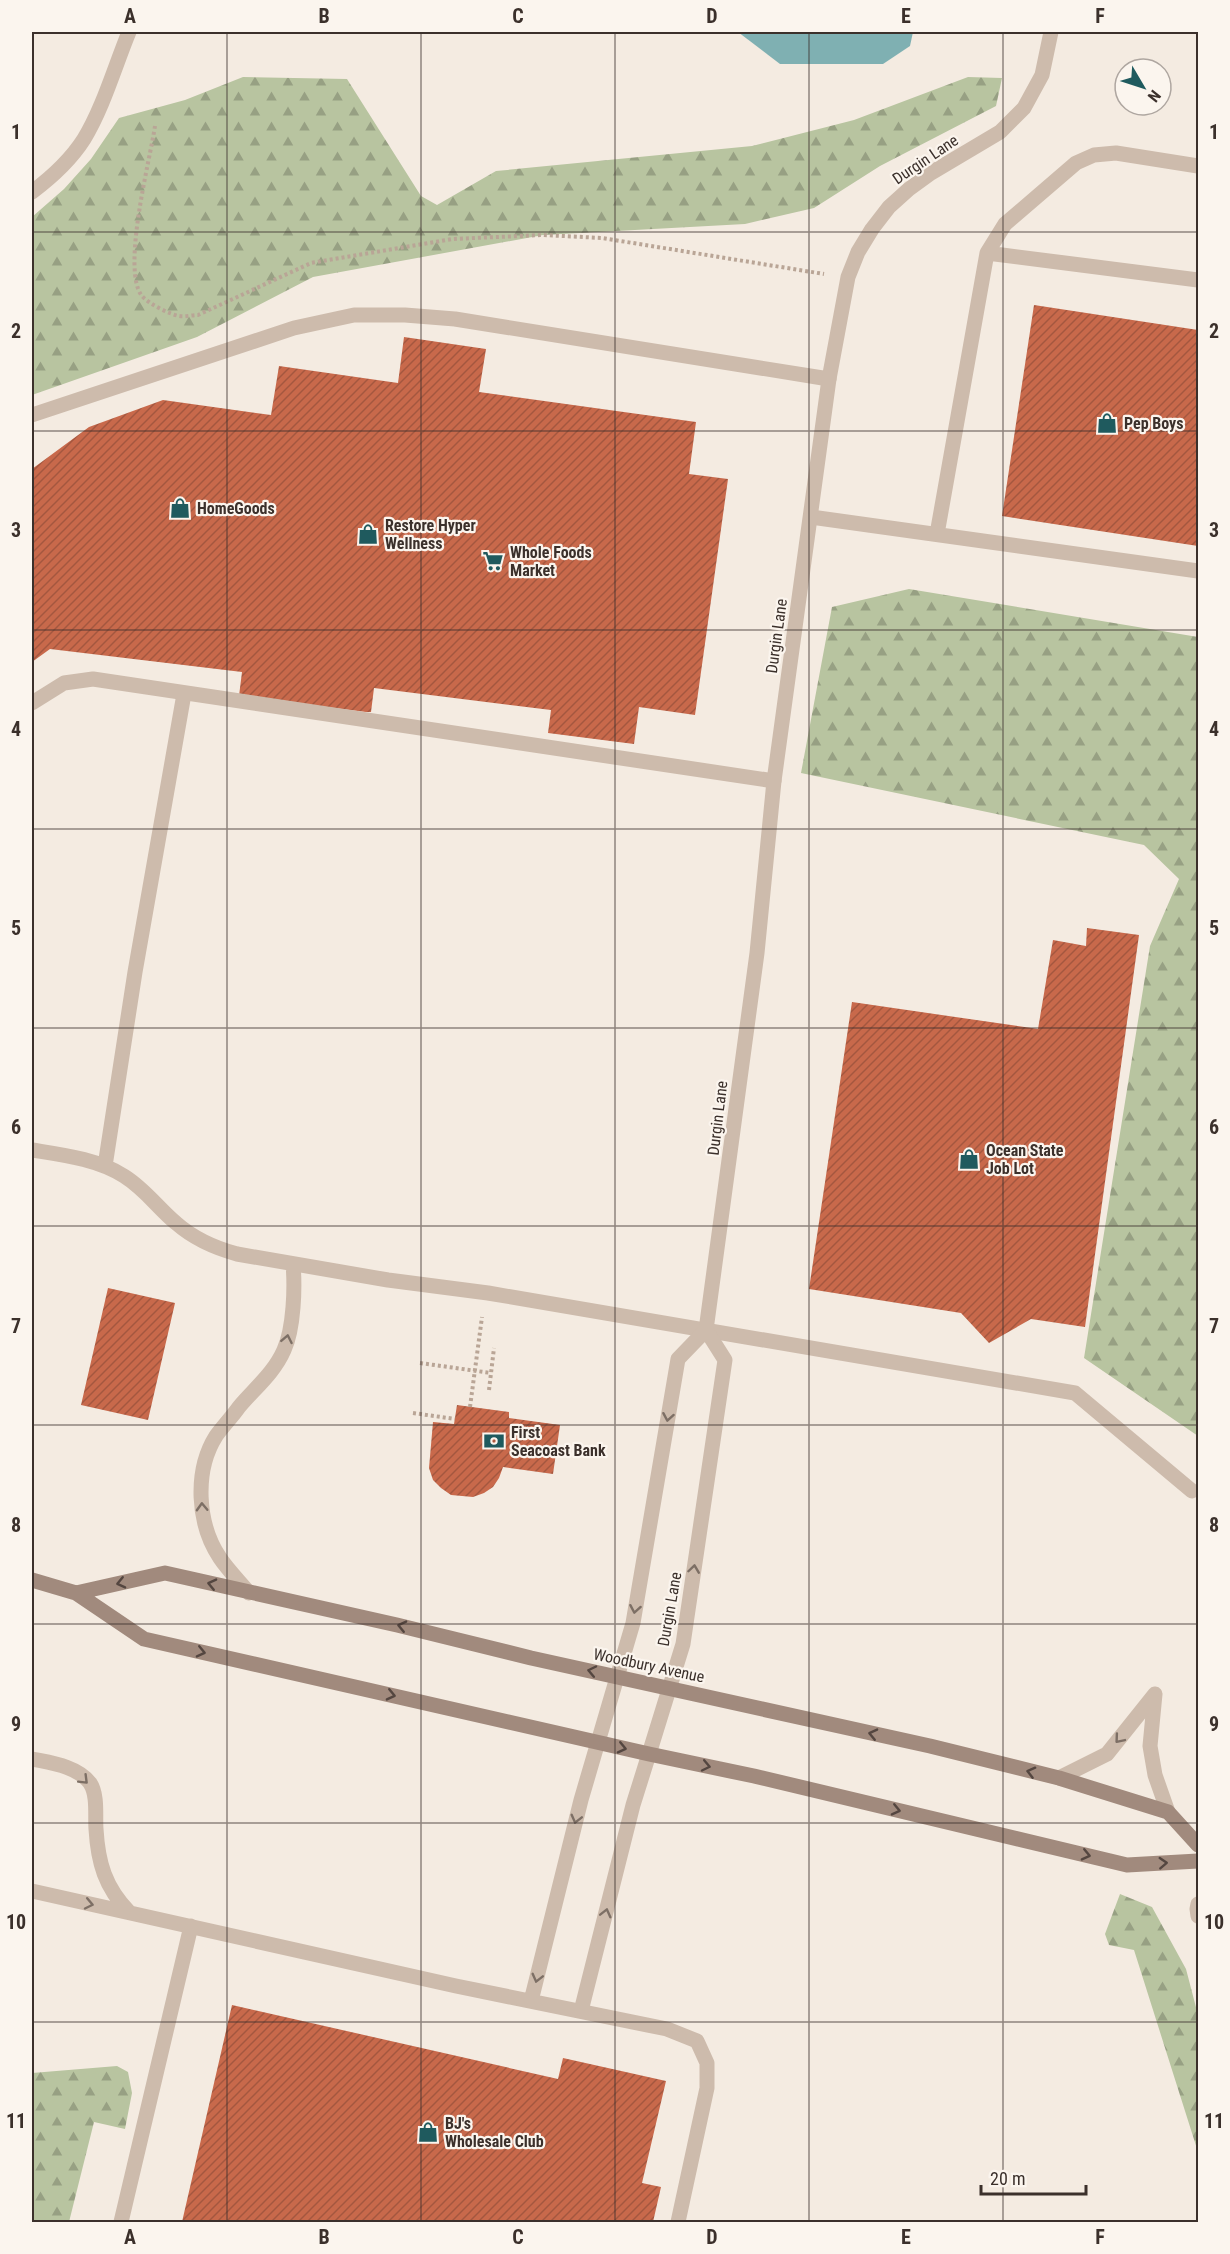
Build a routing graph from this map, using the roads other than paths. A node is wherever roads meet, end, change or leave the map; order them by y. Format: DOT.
graph roads {
  1 [pos="129,32"];
  2 [pos="1051,32"];
  3 [pos="1198,166"];
  4 [pos="32,192"];
  5 [pos="987,254"];
  6 [pos="1198,280"];
  7 [pos="829,379"];
  8 [pos="32,415"];
  9 [pos="811,516"];
  10 [pos="936,534"];
  11 [pos="1198,571"];
  12 [pos="184,694"];
  13 [pos="32,703"];
  14 [pos="774,781"];
  15 [pos="32,1150"];
  16 [pos="105,1166"];
  17 [pos="293,1264"];
  18 [pos="706,1330"];
  19 [pos="1192,1491"];
  20 [pos="32,1580"];
  21 [pos="76,1593"];
  22 [pos="249,1593"];
  23 [pos="616,1676"];
  24 [pos="670,1688"];
  25 [pos="598,1742"];
  26 [pos="649,1754"];
  27 [pos="32,1759"];
  28 [pos="1059,1779"];
  29 [pos="1168,1812"];
  30 [pos="1198,1845"];
  31 [pos="1198,1861"];
  32 [pos="32,1891"];
  33 [pos="1198,1904"];
  34 [pos="129,1912"];
  35 [pos="1198,1916"];
  36 [pos="191,1926"];
  37 [pos="531,2001"];
  38 [pos="581,2012"];
  39 [pos="121,2223"];
  40 [pos="678,2223"];
  1 -- 4 [label="street"];
  2 -- 7 [label="street, Durgin Lane"];
  3 -- 5 [label="street"];
  5 -- 6 [label="street"];
  5 -- 10 [label="street"];
  7 -- 8 [label="street"];
  7 -- 9 [label="street, Durgin Lane"];
  9 -- 10 [label="street"];
  9 -- 14 [label="street, Durgin Lane"];
  10 -- 11 [label="street"];
  12 -- 13 [label="street"];
  12 -- 14 [label="street"];
  12 -- 16 [label="street"];
  14 -- 18 [label="street, Durgin Lane"];
  15 -- 16 [label="street"];
  16 -- 17 [label="street"];
  17 -- 18 [label="street"];
  22 -- 17 [label="street, one-way"];
  18 -- 19 [label="street"];
  18 -- 23 [label="street, Durgin Lane, one-way"];
  24 -- 18 [label="street, Durgin Lane, one-way"];
  20 -- 21 [label="main road, Woodbury Avenue"];
  22 -- 21 [label="main road, Woodbury Avenue, one-way"];
  21 -- 25 [label="main road, Woodbury Avenue, one-way"];
  23 -- 22 [label="main road, Woodbury Avenue, one-way"];
  23 -- 24 [label="main road, Woodbury Avenue"];
  23 -- 25 [label="street, Durgin Lane"];
  24 -- 26 [label="street, Durgin Lane"];
  28 -- 24 [label="main road, Woodbury Avenue, one-way"];
  25 -- 26 [label="main road, Woodbury Avenue, one-way"];
  25 -- 37 [label="street, Durgin Lane, one-way"];
  26 -- 31 [label="main road, Woodbury Avenue, one-way"];
  38 -- 26 [label="street, Durgin Lane, one-way"];
  27 -- 34 [label="street, one-way"];
  28 -- 29 [label="main road, Woodbury Avenue"];
  29 -- 28 [label="street, one-way"];
  29 -- 30 [label="main road"];
  32 -- 34 [label="street, one-way"];
  33 -- 35 [label="street"];
  34 -- 36 [label="street"];
  36 -- 37 [label="street"];
  36 -- 39 [label="street"];
  37 -- 38 [label="street"];
  38 -- 40 [label="street"];
}
